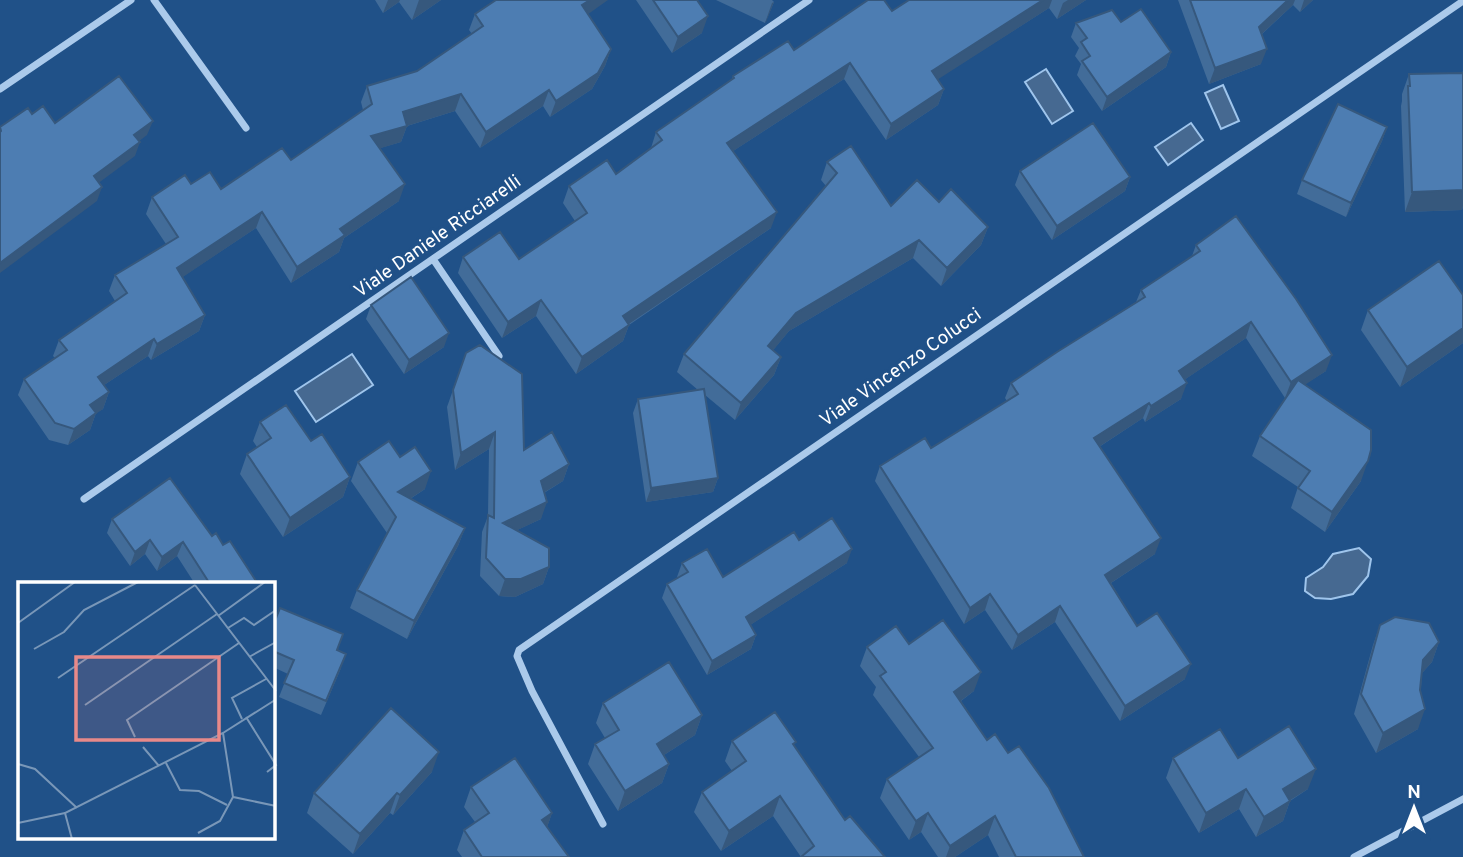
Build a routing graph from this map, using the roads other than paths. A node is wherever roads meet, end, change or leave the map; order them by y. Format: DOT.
graph roads {
  1 [pos="131,0"];
  2 [pos="154,0"];
  3 [pos="809,0"];
  4 [pos="1463,1"];
  5 [pos="0,89"];
  6 [pos="246,128"];
  7 [pos="433,259"];
  8 [pos="499,356"];
  9 [pos="84,499"];
  10 [pos="1463,799"];
  11 [pos="603,824"];
  12 [pos="1354,857"];
  1 -- 5 [label="street"];
  2 -- 6 [label="street"];
  3 -- 7 [label="street, Viale Daniele Ricciarelli"];
  4 -- 11 [label="street, Viale Vincenzo Colucci"];
  7 -- 8 [label="street"];
  7 -- 9 [label="street, Viale Daniele Ricciarelli"];
  10 -- 12 [label="street"];
}
